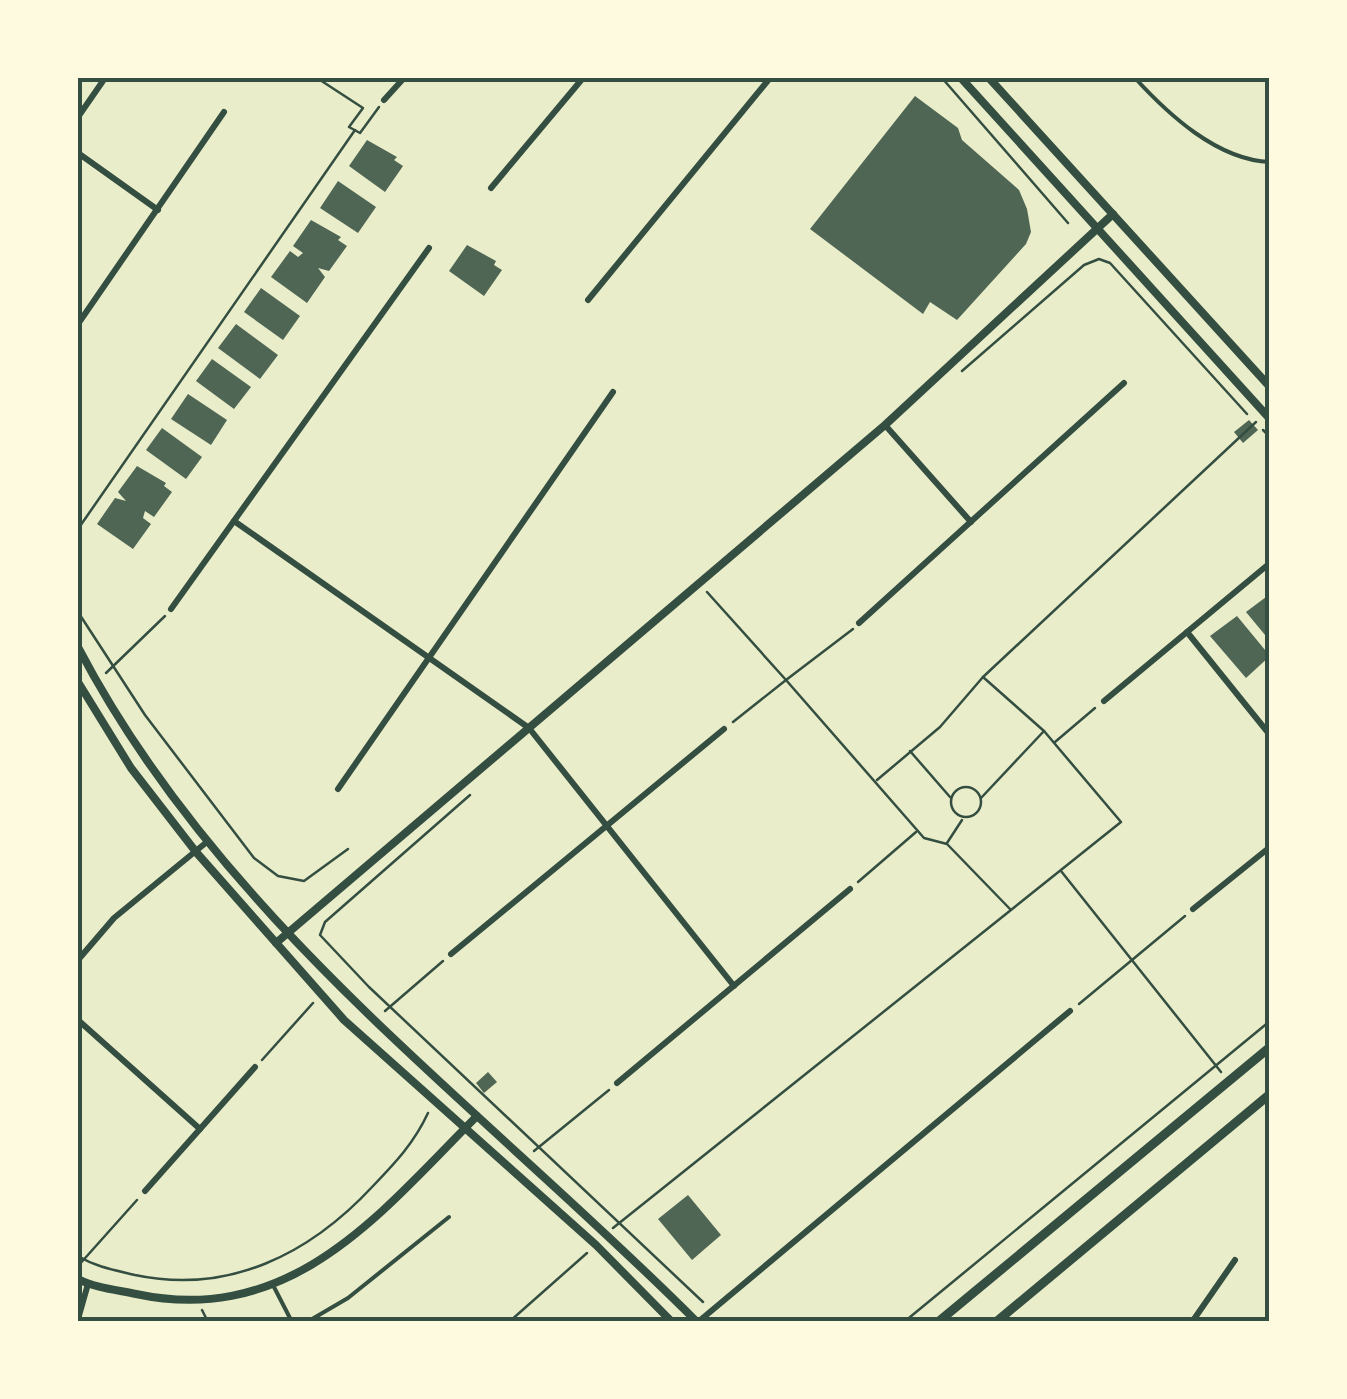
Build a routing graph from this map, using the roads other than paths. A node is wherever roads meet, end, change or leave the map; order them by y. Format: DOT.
graph roads {
  1 [pos="105,78"];
  2 [pos="404,78"];
  3 [pos="583,78"];
  4 [pos="770,78"];
  5 [pos="961,78"];
  6 [pos="989,78"];
  7 [pos="1135,78"];
  8 [pos="384,100"];
  9 [pos="224,112"];
  10 [pos="78,117"];
  11 [pos="78,153"];
  12 [pos="1270,162"];
  13 [pos="492,188"];
  14 [pos="158,210"];
  15 [pos="1113,214"];
  16 [pos="1096,229"];
  17 [pos="429,248"];
  18 [pos="588,300"];
  19 [pos="78,324"];
  20 [pos="1124,383"];
  21 [pos="1270,387"];
  22 [pos="613,392"];
  23 [pos="1267,417"];
  24 [pos="886,425"];
  25 [pos="234,521"];
  26 [pos="971,522"];
  27 [pos="1270,563"];
  28 [pos="172,609"];
  29 [pos="859,624"];
  30 [pos="1187,632"];
  31 [pos="78,647"];
  32 [pos="432,658"];
  33 [pos="78,682"];
  34 [pos="80,694"];
  35 [pos="1104,701"];
  36 [pos="529,728"];
  37 [pos="724,729"];
  38 [pos="1270,735"];
  39 [pos="338,789"];
  40 [pos="604,828"];
  41 [pos="209,840"];
  42 [pos="1270,846"];
  43 [pos="196,852"];
  44 [pos="850,889"];
  45 [pos="1193,909"];
  46 [pos="288,933"];
  47 [pos="276,943"];
  48 [pos="451,954"];
  49 [pos="78,960"];
  50 [pos="734,986"];
  51 [pos="1070,1011"];
  52 [pos="78,1020"];
  53 [pos="1270,1047"];
  54 [pos="255,1067"];
  55 [pos="616,1084"];
  56 [pos="1270,1094"];
  57 [pos="477,1116"];
  58 [pos="464,1129"];
  59 [pos="200,1130"];
  60 [pos="145,1191"];
  61 [pos="450,1217"];
  62 [pos="1234,1260"];
  63 [pos="78,1279"];
  64 [pos="88,1284"];
  65 [pos="274,1287"];
  66 [pos="78,1319"];
  67 [pos="292,1322"];
  68 [pos="307,1322"];
  69 [pos="672,1322"];
  70 [pos="698,1322"];
  71 [pos="938,1322"];
  72 [pos="996,1322"];
  73 [pos="1192,1322"];
  1 -- 10 [label="street"];
  2 -- 8 [label="street"];
  3 -- 13 [label="street"];
  4 -- 18 [label="street"];
  5 -- 16 [label="street"];
  6 -- 15 [label="street"];
  7 -- 12 [label="lane"];
  9 -- 14 [label="street"];
  11 -- 14 [label="street"];
  14 -- 19 [label="street"];
  15 -- 16 [label="street"];
  15 -- 21 [label="street"];
  16 -- 23 [label="street"];
  16 -- 24 [label="street"];
  17 -- 25 [label="street"];
  20 -- 26 [label="street"];
  22 -- 32 [label="street"];
  24 -- 26 [label="street"];
  24 -- 36 [label="street"];
  25 -- 28 [label="street"];
  25 -- 32 [label="street"];
  26 -- 29 [label="street"];
  27 -- 30 [label="street"];
  30 -- 35 [label="street"];
  30 -- 38 [label="street"];
  31 -- 41 [label="street"];
  32 -- 36 [label="street"];
  32 -- 39 [label="street"];
  33 -- 34 [label="street"];
  34 -- 43 [label="street"];
  36 -- 40 [label="street"];
  36 -- 46 [label="street"];
  37 -- 40 [label="street"];
  40 -- 48 [label="street"];
  40 -- 50 [label="street"];
  41 -- 43 [label="street"];
  41 -- 46 [label="street"];
  42 -- 45 [label="street"];
  43 -- 47 [label="street"];
  43 -- 49 [label="street"];
  44 -- 50 [label="street"];
  46 -- 47 [label="street"];
  46 -- 57 [label="street"];
  47 -- 58 [label="street"];
  50 -- 55 [label="street"];
  51 -- 70 [label="street"];
  52 -- 59 [label="street"];
  53 -- 71 [label="main road"];
  54 -- 59 [label="street"];
  56 -- 72 [label="main road"];
  57 -- 58 [label="street"];
  57 -- 70 [label="street"];
  58 -- 65 [label="street"];
  58 -- 69 [label="street"];
  59 -- 60 [label="street"];
  61 -- 68 [label="lane"];
  62 -- 73 [label="street"];
  63 -- 64 [label="street"];
  64 -- 65 [label="street"];
  64 -- 66 [label="street"];
  65 -- 67 [label="lane"];
}
